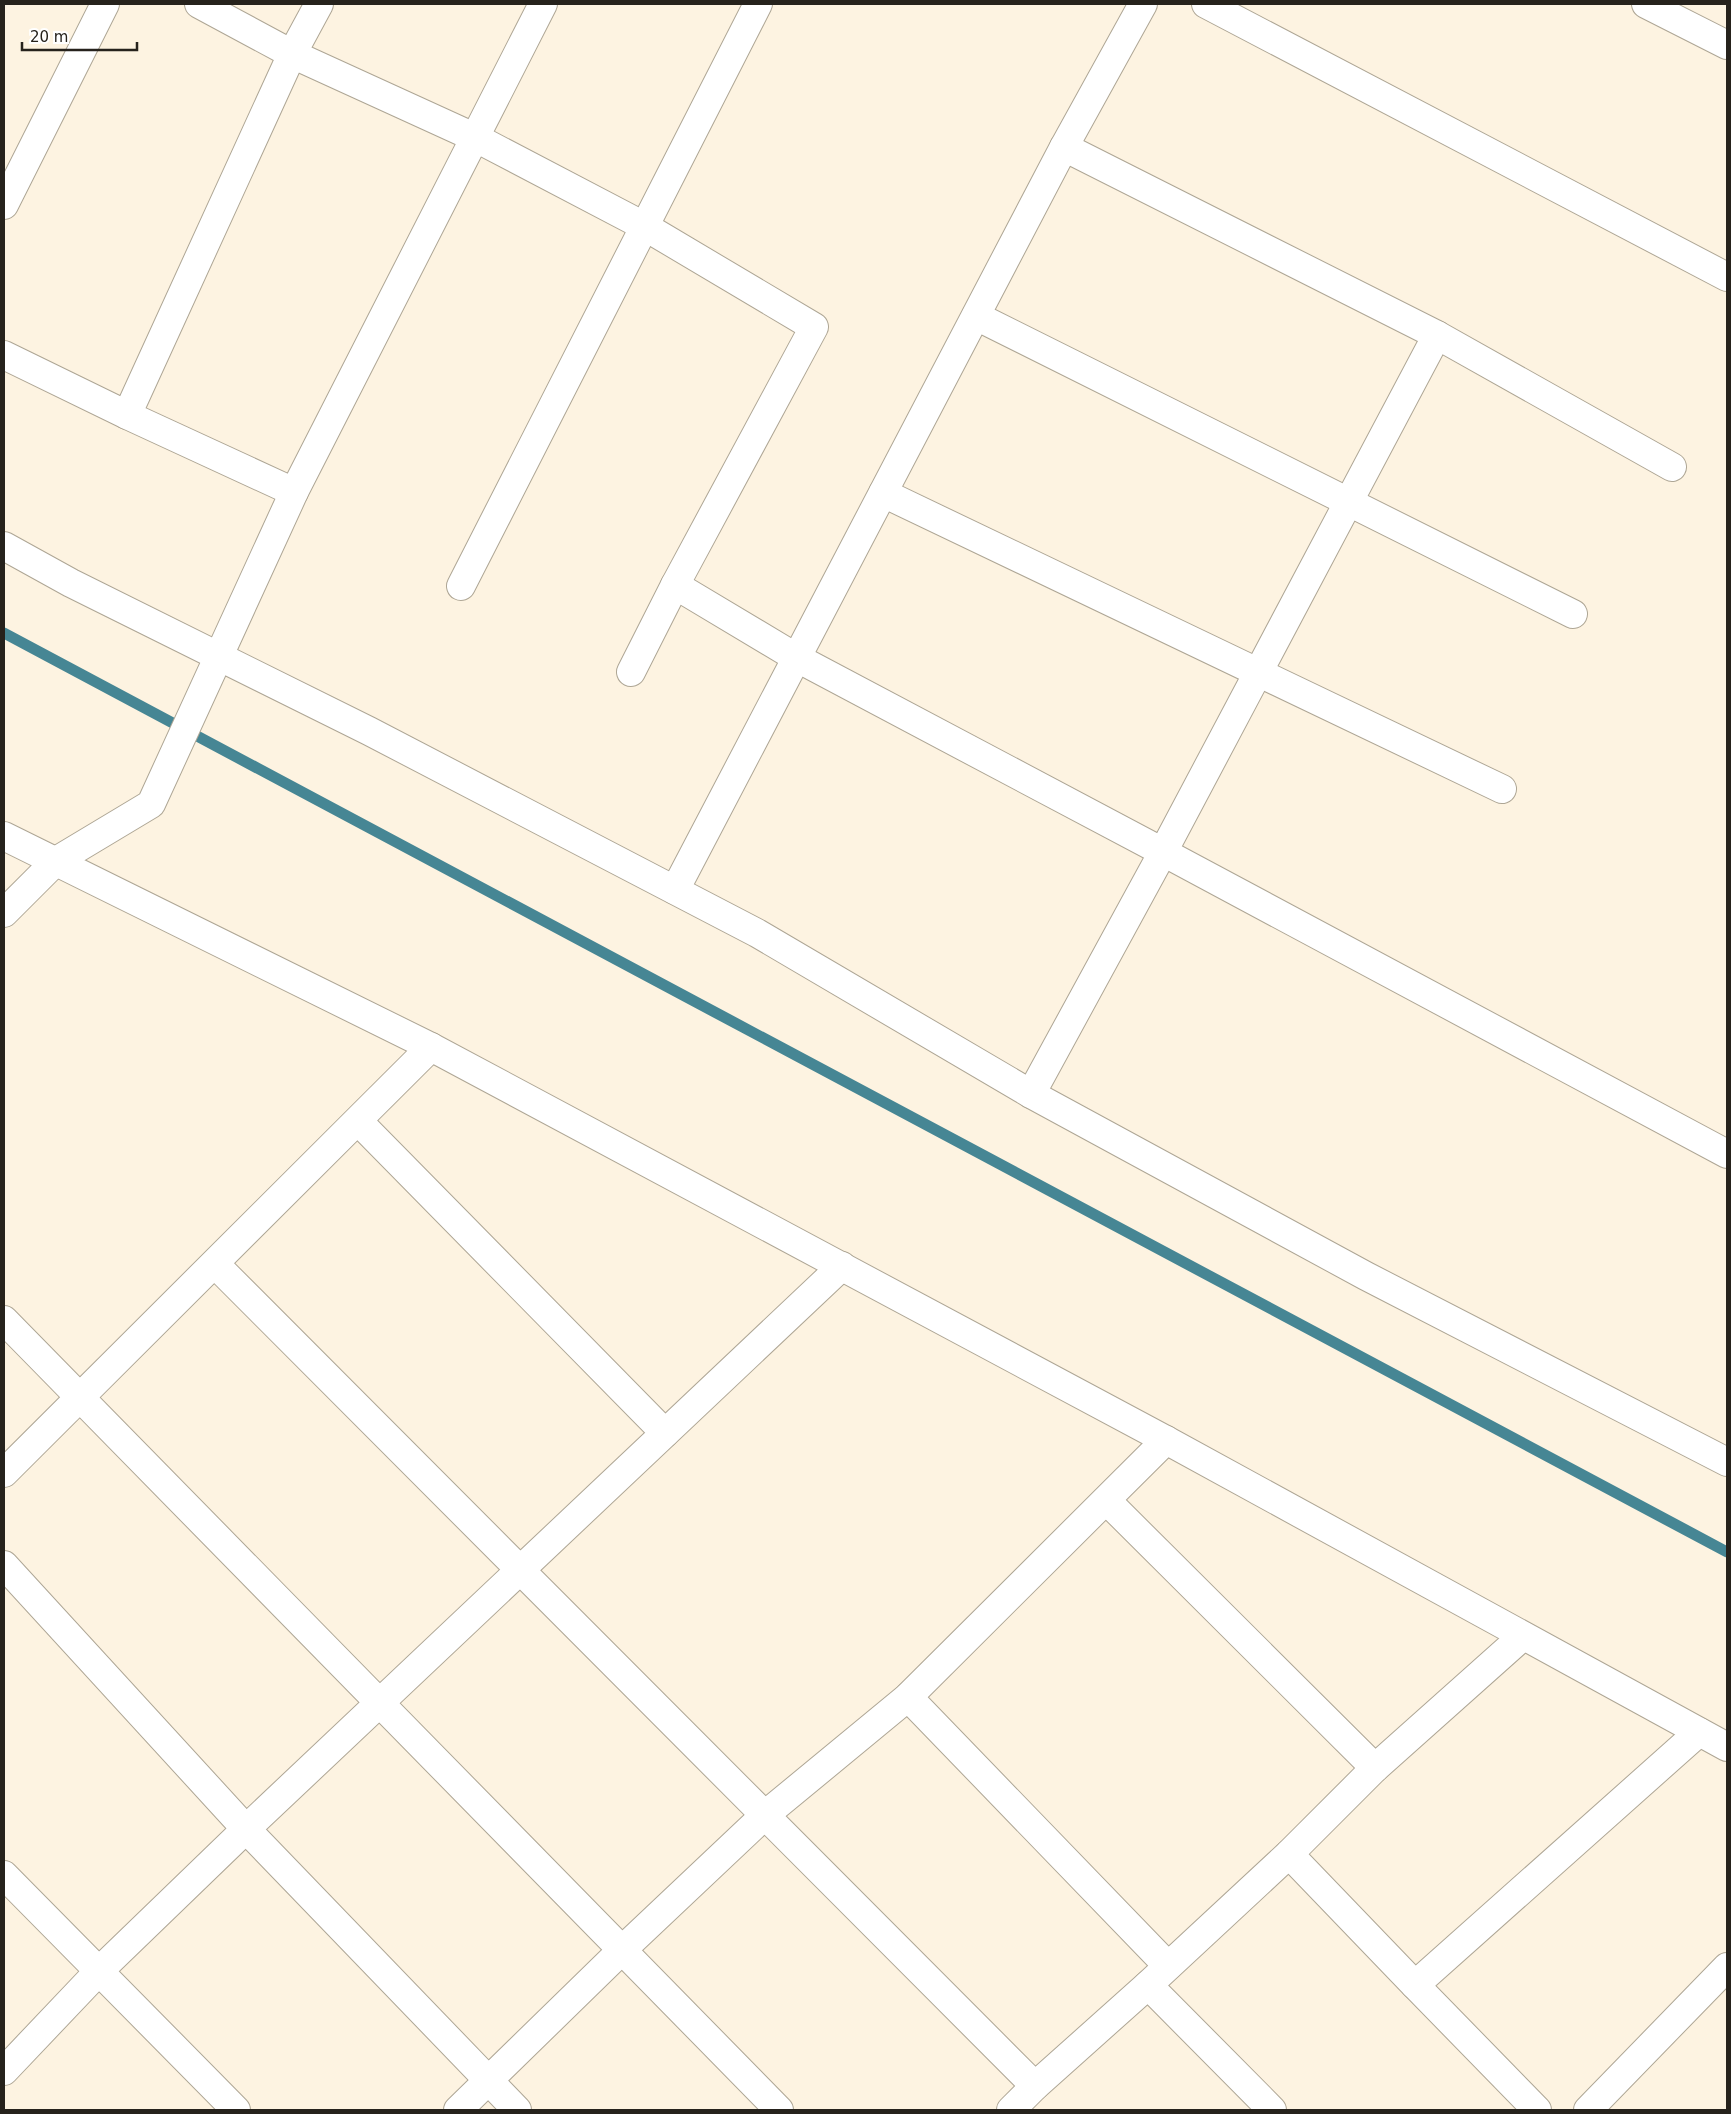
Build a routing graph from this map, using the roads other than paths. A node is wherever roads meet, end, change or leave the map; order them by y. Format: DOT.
graph roads {
  1 [pos="105,4"];
  2 [pos="199,4"];
  3 [pos="319,4"];
  4 [pos="543,4"];
  5 [pos="758,4"];
  6 [pos="1143,4"];
  7 [pos="1206,4"];
  8 [pos="1646,4"];
  9 [pos="1727,45"];
  10 [pos="292,54"];
  11 [pos="476,138"];
  12 [pos="1064,147"];
  13 [pos="4,205"];
  14 [pos="644,226"];
  15 [pos="1727,277"];
  16 [pos="976,316"];
  17 [pos="1437,336"];
  18 [pos="4,355"];
  19 [pos="127,415"];
  20 [pos="1672,467"];
  21 [pos="294,492"];
  22 [pos="883,493"];
  23 [pos="1350,502"];
  24 [pos="4,546"];
  25 [pos="675,585"];
  26 [pos="460,586"];
  27 [pos="1573,614"];
  28 [pos="218,656"];
  29 [pos="797,658"];
  30 [pos="631,672"];
  31 [pos="1258,672"];
  32 [pos="1502,789"];
  33 [pos="4,836"];
  34 [pos="1164,852"];
  35 [pos="56,861"];
  36 [pos="675,890"];
  37 [pos="4,913"];
  38 [pos="432,1047"];
  39 [pos="1031,1094"];
  40 [pos="358,1121"];
  41 [pos="1727,1154"];
  42 [pos="215,1264"];
  43 [pos="842,1266"];
  44 [pos="4,1320"];
  45 [pos="81,1397"];
  46 [pos="665,1433"];
  47 [pos="1166,1440"];
  48 [pos="1727,1462"];
  49 [pos="4,1472"];
  50 [pos="1107,1500"];
  51 [pos="4,1565"];
  52 [pos="520,1569"];
  53 [pos="1523,1636"];
  54 [pos="908,1697"];
  55 [pos="380,1703"];
  56 [pos="1699,1732"];
  57 [pos="1727,1747"];
  58 [pos="1375,1768"];
  59 [pos="765,1815"];
  60 [pos="246,1829"];
  61 [pos="1289,1854"];
  62 [pos="4,1875"];
  63 [pos="622,1950"];
  64 [pos="1168,1966"];
  65 [pos="1727,1966"];
  66 [pos="99,1972"];
  67 [pos="1148,1985"];
  68 [pos="1415,1985"];
  69 [pos="4,2071"];
  70 [pos="488,2080"];
  71 [pos="1035,2086"];
  72 [pos="236,2110"];
  73 [pos="458,2110"];
  74 [pos="517,2110"];
  75 [pos="779,2110"];
  76 [pos="1011,2110"];
  77 [pos="1272,2110"];
  78 [pos="1538,2110"];
  79 [pos="1588,2110"];
  1 -- 13 [label="street"];
  2 -- 10 [label="street"];
  3 -- 10 [label="street"];
  4 -- 11 [label="street"];
  5 -- 14 [label="street"];
  6 -- 12 [label="street"];
  7 -- 15 [label="street"];
  8 -- 9 [label="street"];
  10 -- 11 [label="street"];
  10 -- 19 [label="street"];
  11 -- 14 [label="street"];
  11 -- 21 [label="street"];
  12 -- 16 [label="street"];
  12 -- 17 [label="street"];
  14 -- 25 [label="street"];
  14 -- 26 [label="street"];
  16 -- 22 [label="street"];
  16 -- 23 [label="street"];
  17 -- 20 [label="street"];
  17 -- 23 [label="street"];
  18 -- 19 [label="street"];
  19 -- 21 [label="street"];
  21 -- 28 [label="street"];
  22 -- 29 [label="street"];
  22 -- 31 [label="street"];
  23 -- 27 [label="street"];
  23 -- 31 [label="street"];
  24 -- 28 [label="street"];
  25 -- 29 [label="street"];
  25 -- 30 [label="street"];
  28 -- 35 [label="street"];
  28 -- 36 [label="street"];
  29 -- 34 [label="street"];
  29 -- 36 [label="street"];
  31 -- 32 [label="street"];
  31 -- 34 [label="street"];
  33 -- 35 [label="street"];
  34 -- 39 [label="street"];
  34 -- 41 [label="street"];
  35 -- 37 [label="street"];
  35 -- 38 [label="street"];
  36 -- 39 [label="street"];
  38 -- 40 [label="street"];
  38 -- 43 [label="street"];
  39 -- 48 [label="street"];
  40 -- 42 [label="street"];
  40 -- 46 [label="street"];
  42 -- 45 [label="street"];
  42 -- 52 [label="street"];
  43 -- 46 [label="street"];
  43 -- 47 [label="street"];
  44 -- 45 [label="street"];
  45 -- 49 [label="street"];
  45 -- 55 [label="street"];
  46 -- 52 [label="street"];
  47 -- 50 [label="street"];
  47 -- 53 [label="street"];
  50 -- 54 [label="street"];
  50 -- 58 [label="street"];
  51 -- 60 [label="street"];
  52 -- 55 [label="street"];
  52 -- 59 [label="street"];
  53 -- 56 [label="street"];
  53 -- 58 [label="street"];
  54 -- 59 [label="street"];
  54 -- 64 [label="street"];
  55 -- 60 [label="street"];
  55 -- 63 [label="street"];
  56 -- 57 [label="street"];
  56 -- 68 [label="street"];
  58 -- 61 [label="street"];
  59 -- 63 [label="street"];
  59 -- 71 [label="street"];
  60 -- 66 [label="street"];
  60 -- 70 [label="street"];
  61 -- 64 [label="street"];
  61 -- 68 [label="street"];
  62 -- 66 [label="street"];
  63 -- 70 [label="street"];
  63 -- 75 [label="street"];
  64 -- 67 [label="street"];
  65 -- 79 [label="street"];
  66 -- 69 [label="street"];
  66 -- 72 [label="street"];
  67 -- 71 [label="street"];
  67 -- 77 [label="street"];
  68 -- 78 [label="street"];
  70 -- 73 [label="street"];
  70 -- 74 [label="street"];
  71 -- 76 [label="street"];
}
